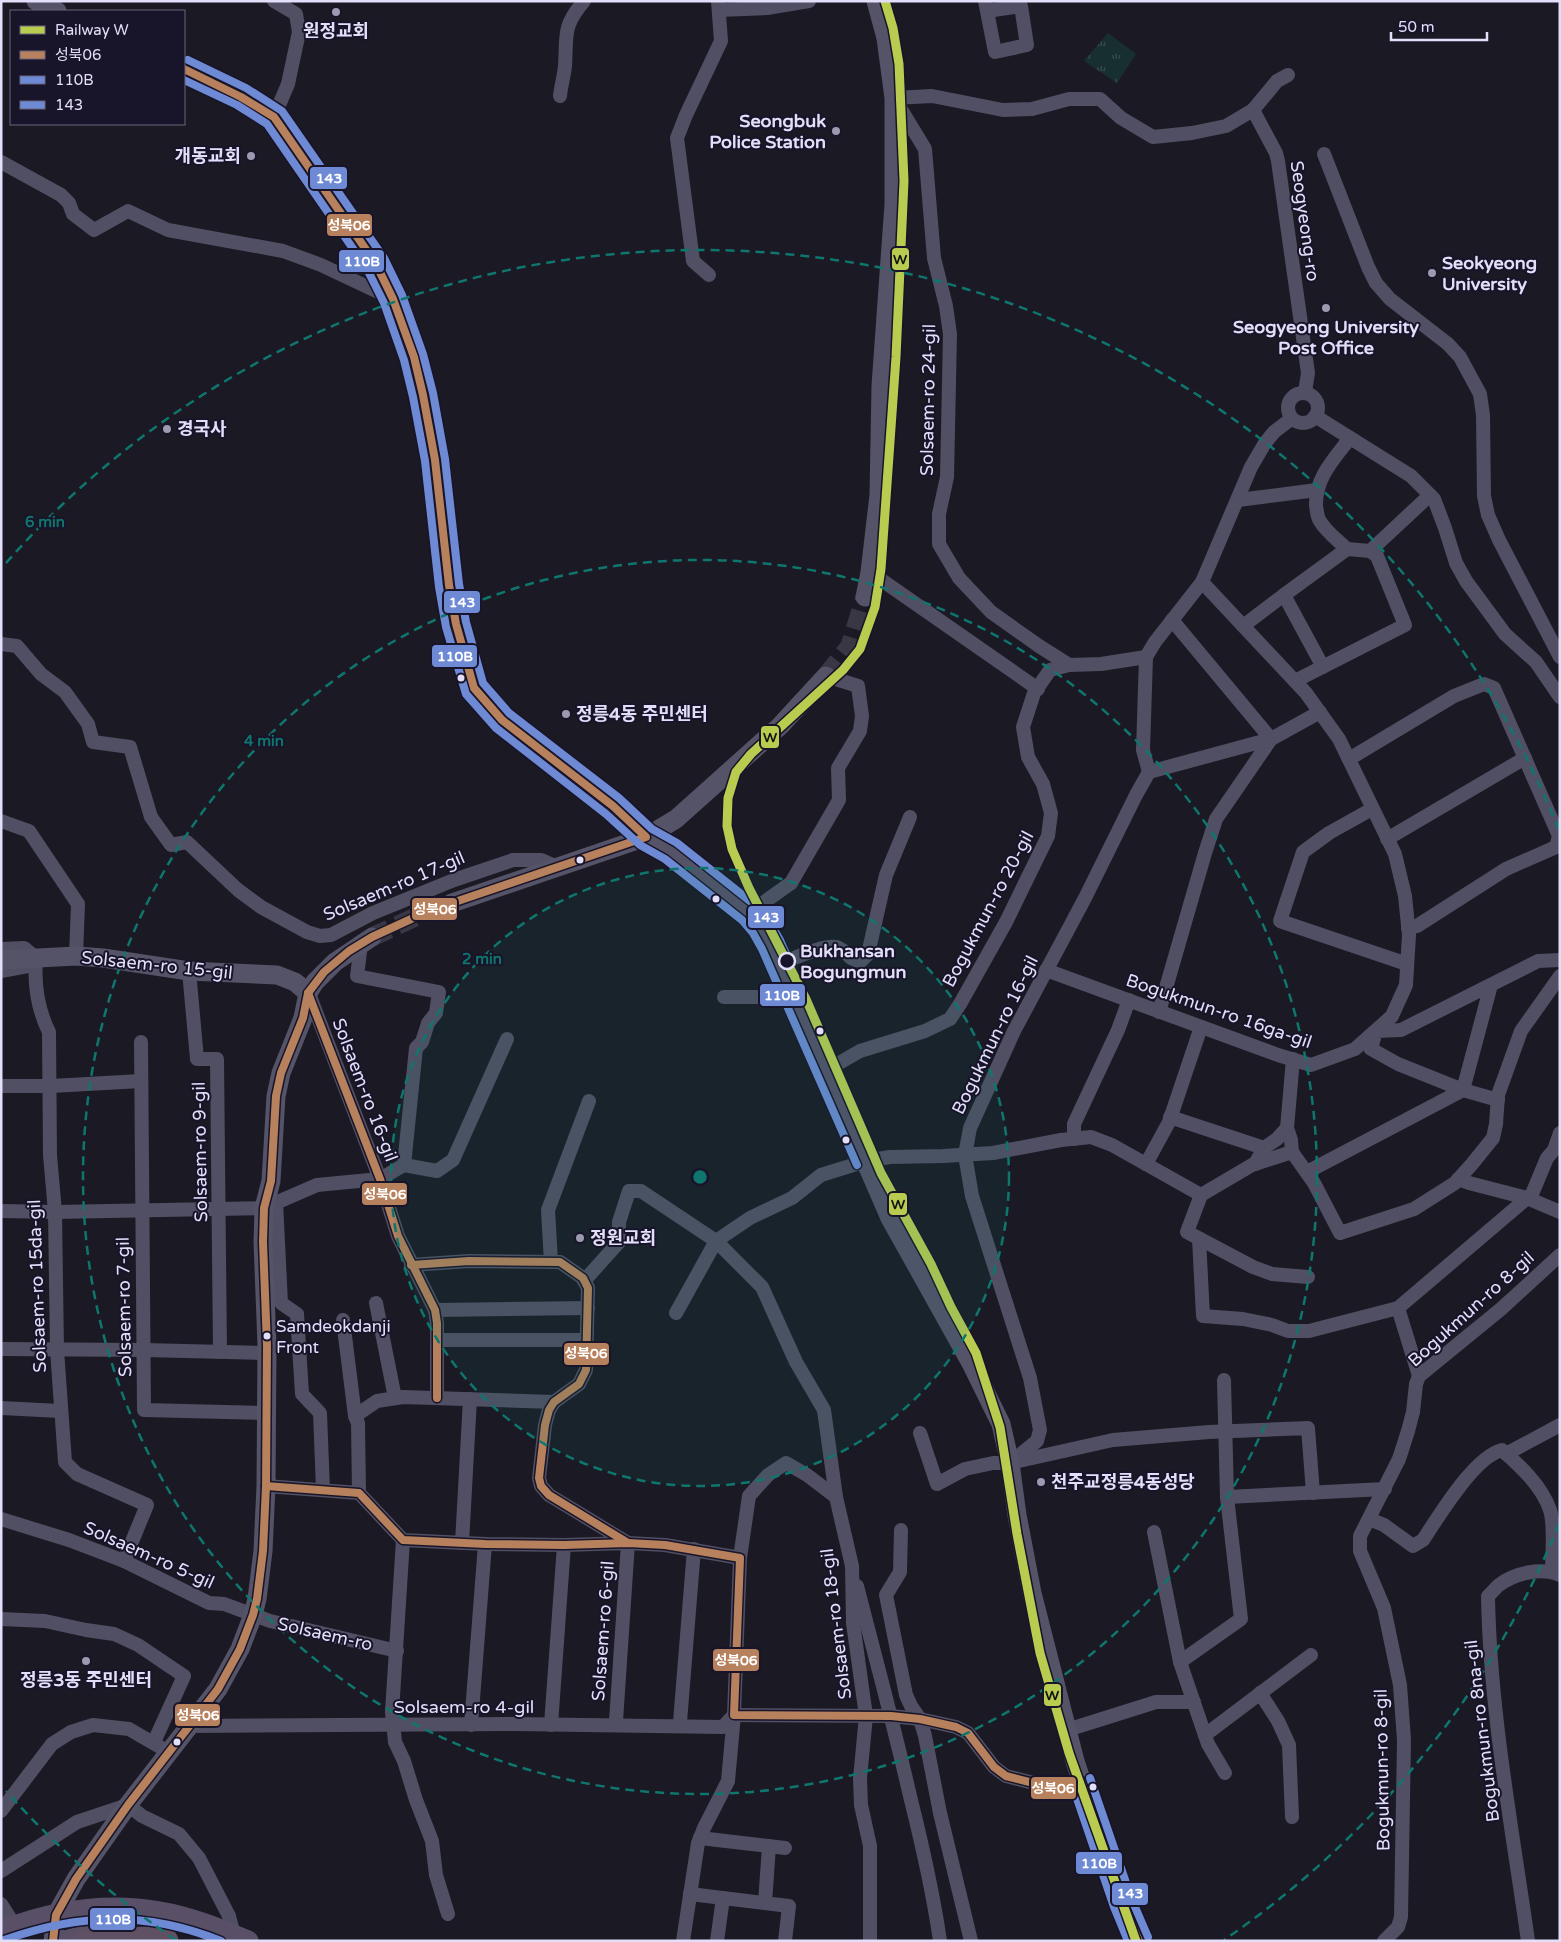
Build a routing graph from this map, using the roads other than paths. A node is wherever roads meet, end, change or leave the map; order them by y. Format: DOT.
graph roads {
  1 [pos="36,1"];
  2 [pos="584,1"];
  3 [pos="809,1"];
  4 [pos="876,1"];
  5 [pos="284,3"];
  6 [pos="718,6"];
  7 [pos="55,10"];
  8 [pos="185,69"];
  9 [pos="1288,75"];
  10 [pos="560,96"];
  11 [pos="894,98"];
  12 [pos="1253,110"];
  13 [pos="274,117"];
  14 [pos="1324,154"];
  15 [pos="1,162"];
  16 [pos="709,275"];
  17 [pos="393,299"];
  18 [pos="1305,392"];
  19 [pos="1315,416"];
  20 [pos="1292,419"];
  21 [pos="1350,438"];
  22 [pos="1317,490"];
  23 [pos="1430,495"];
  24 [pos="1238,500"];
  25 [pos="1348,549"];
  26 [pos="1370,551"];
  27 [pos="870,572"];
  28 [pos="1202,582"];
  29 [pos="1284,595"];
  30 [pos="865,597"];
  31 [pos="1172,620"];
  32 [pos="1243,626"];
  33 [pos="1,644"];
  34 [pos="1146,657"];
  35 [pos="1560,657"];
  36 [pos="1069,665"];
  37 [pos="1323,667"];
  38 [pos="826,676"];
  39 [pos="1295,681"];
  40 [pos="1038,689"];
  41 [pos="1560,697"];
  42 [pos="1320,712"];
  43 [pos="1270,739"];
  44 [pos="1348,758"];
  45 [pos="1525,758"];
  46 [pos="1149,772"];
  47 [pos="1372,809"];
  48 [pos="910,817"];
  49 [pos="1,822"];
  50 [pos="646,837"];
  51 [pos="1387,839"];
  52 [pos="557,867"];
  53 [pos="452,903"];
  54 [pos="749,913"];
  55 [pos="1408,928"];
  56 [pos="367,940"];
  57 [pos="2,951"];
  58 [pos="76,956"];
  59 [pos="36,958"];
  60 [pos="1560,960"];
  61 [pos="780,964"];
  62 [pos="1407,964"];
  63 [pos="1046,970"];
  64 [pos="1,971"];
  65 [pos="189,971"];
  66 [pos="1560,976"];
  67 [pos="1490,985"];
  68 [pos="792,991"];
  69 [pos="308,993"];
  70 [pos="724,997"];
  71 [pos="1129,1000"];
  72 [pos="1160,1012"];
  73 [pos="1201,1027"];
  74 [pos="1376,1031"];
  75 [pos="507,1039"];
  76 [pos="142,1042"];
  77 [pos="1293,1059"];
  78 [pos="827,1070"];
  79 [pos="142,1081"];
  80 [pos="1,1086"];
  81 [pos="51,1086"];
  82 [pos="1463,1090"];
  83 [pos="1498,1100"];
  84 [pos="589,1102"];
  85 [pos="1170,1117"];
  86 [pos="1287,1128"];
  87 [pos="1560,1132"];
  88 [pos="1074,1139"];
  89 [pos="1264,1148"];
  90 [pos="1292,1152"];
  91 [pos="965,1155"];
  92 [pos="866,1161"];
  93 [pos="1146,1164"];
  94 [pos="1255,1164"];
  95 [pos="404,1165"];
  96 [pos="1307,1172"];
  97 [pos="380,1179"];
  98 [pos="1458,1179"];
  99 [pos="1200,1195"];
  100 [pos="1527,1198"];
  101 [pos="270,1205"];
  102 [pos="220,1209"];
  103 [pos="142,1210"];
  104 [pos="1,1211"];
  105 [pos="55,1212"];
  106 [pos="1560,1212"];
  107 [pos="1199,1238"];
  108 [pos="717,1240"];
  109 [pos="1560,1255"];
  110 [pos="551,1262"];
  111 [pos="411,1265"];
  112 [pos="1308,1277"];
  113 [pos="584,1281"];
  114 [pos="376,1303"];
  115 [pos="588,1308"];
  116 [pos="1398,1308"];
  117 [pos="434,1310"];
  118 [pos="676,1313"];
  119 [pos="343,1320"];
  120 [pos="438,1340"];
  121 [pos="586,1340"];
  122 [pos="1,1350"];
  123 [pos="57,1350"];
  124 [pos="144,1350"];
  125 [pos="220,1352"];
  126 [pos="267,1353"];
  127 [pos="1419,1376"];
  128 [pos="1224,1380"];
  129 [pos="395,1398"];
  130 [pos="437,1398"];
  131 [pos="470,1399"];
  132 [pos="554,1402"];
  133 [pos="1,1408"];
  134 [pos="60,1411"];
  135 [pos="266,1413"];
  136 [pos="355,1416"];
  137 [pos="1560,1425"];
  138 [pos="1226,1432"];
  139 [pos="920,1433"];
  140 [pos="1506,1454"];
  141 [pos="1010,1464"];
  142 [pos="266,1486"];
  143 [pos="1385,1488"];
  144 [pos="323,1490"];
  145 [pos="359,1493"];
  146 [pos="1314,1493"];
  147 [pos="836,1497"];
  148 [pos="1227,1497"];
  149 [pos="1,1519"];
  150 [pos="1369,1519"];
  151 [pos="901,1530"];
  152 [pos="1154,1532"];
  153 [pos="403,1540"];
  154 [pos="462,1543"];
  155 [pos="628,1543"];
  156 [pos="485,1544"];
  157 [pos="564,1546"];
  158 [pos="694,1549"];
  159 [pos="740,1558"];
  160 [pos="124,1561"];
  161 [pos="852,1566"];
  162 [pos="1556,1573"];
  163 [pos="253,1616"];
  164 [pos="1,1619"];
  165 [pos="397,1652"];
  166 [pos="1311,1655"];
  167 [pos="1180,1662"];
  168 [pos="1260,1693"];
  169 [pos="1194,1702"];
  170 [pos="734,1716"];
  171 [pos="866,1716"];
  172 [pos="891,1716"];
  173 [pos="920,1719"];
  174 [pos="616,1721"];
  175 [pos="680,1722"];
  176 [pos="471,1725"];
  177 [pos="551,1725"];
  178 [pos="190,1726"];
  179 [pos="393,1726"];
  180 [pos="1067,1730"];
  181 [pos="1205,1735"];
  182 [pos="160,1748"];
  183 [pos="1224,1773"];
  184 [pos="1081,1781"];
  185 [pos="128,1805"];
  186 [pos="1,1811"];
  187 [pos="1292,1817"];
  188 [pos="700,1838"];
  189 [pos="769,1846"];
  190 [pos="784,1848"];
  191 [pos="1,1871"];
  192 [pos="690,1894"];
  193 [pos="723,1898"];
  194 [pos="765,1903"];
  195 [pos="1,1904"];
  196 [pos="56,1914"];
  197 [pos="448,1914"];
  198 [pos="8,1929"];
  199 [pos="241,1938"];
  200 [pos="1391,1938"];
  201 [pos="53,1941"];
  202 [pos="65,1941"];
  203 [pos="87,1941"];
  204 [pos="166,1941"];
  205 [pos="682,1941"];
  206 [pos="717,1941"];
  207 [pos="785,1941"];
  208 [pos="870,1941"];
  209 [pos="940,1941"];
  210 [pos="971,1941"];
  211 [pos="1139,1941"];
  212 [pos="1528,1941"];
  1 -- 7 [label="main road"];
  2 -- 10 [label="street"];
  3 -- 6 [label="street"];
  4 -- 11 [label="main road"];
  5 -- 13 [label="street"];
  6 -- 16 [label="street"];
  8 -- 13 [label="main road"];
  9 -- 12 [label="street"];
  11 -- 12 [label="street"];
  11 -- 27 [label="main road"];
  11 -- 36 [label="street, Solsaem-ro 24-gil"];
  12 -- 18 [label="street, Seogyeong-ro"];
  13 -- 17 [label="main road"];
  14 -- 35 [label="street, Seogyeong-ro"];
  15 -- 17 [label="street"];
  17 -- 50 [label="main road"];
  18 -- 19 [label="street"];
  18 -- 20 [label="street"];
  19 -- 20 [label="street"];
  19 -- 21 [label="street"];
  20 -- 24 [label="street"];
  21 -- 22 [label="street"];
  21 -- 23 [label="street"];
  22 -- 24 [label="street"];
  22 -- 25 [label="street"];
  23 -- 26 [label="street"];
  23 -- 41 [label="street"];
  24 -- 28 [label="street"];
  25 -- 26 [label="street"];
  25 -- 29 [label="street"];
  26 -- 37 [label="street"];
  27 -- 30 [label="main road"];
  27 -- 40 [label="street"];
  28 -- 31 [label="street"];
  28 -- 32 [label="street, Bogukmun-ro 16ga-gil"];
  29 -- 32 [label="street"];
  29 -- 37 [label="street"];
  31 -- 34 [label="street"];
  31 -- 43 [label="street"];
  32 -- 39 [label="street, Bogukmun-ro 16ga-gil"];
  33 -- 52 [label="street, Solsaem-ro 17-gil"];
  34 -- 36 [label="street"];
  34 -- 46 [label="street"];
  36 -- 40 [label="street, Bogukmun-ro 20-gil"];
  37 -- 39 [label="street"];
  38 -- 50 [label="main road"];
  38 -- 54 [label="street"];
  39 -- 42 [label="street, Bogukmun-ro 16ga-gil"];
  40 -- 78 [label="street, Bogukmun-ro 20-gil"];
  42 -- 43 [label="street"];
  42 -- 44 [label="street, Bogukmun-ro 16ga-gil"];
  43 -- 46 [label="street"];
  43 -- 72 [label="street"];
  44 -- 45 [label="street"];
  44 -- 47 [label="street, Bogukmun-ro 16ga-gil"];
  45 -- 51 [label="street"];
  45 -- 55 [label="street"];
  46 -- 63 [label="street, Bogukmun-ro 16-gil"];
  47 -- 51 [label="street, Bogukmun-ro 16ga-gil"];
  47 -- 62 [label="street"];
  48 -- 61 [label="street"];
  49 -- 58 [label="street"];
  50 -- 52 [label="main road"];
  50 -- 54 [label="main road"];
  51 -- 55 [label="street, Bogukmun-ro 16ga-gil"];
  52 -- 53 [label="main road"];
  54 -- 61 [label="main road"];
  55 -- 62 [label="street, Bogukmun-ro 16ga-gil"];
  56 -- 69 [label="main road, Solsaem-ro"];
  56 -- 95 [label="street, Solsaem-ro"];
  57 -- 59 [label="main road, Solsaem-ro 15-gil"];
  58 -- 59 [label="main road, Solsaem-ro 15-gil"];
  58 -- 65 [label="main road, Solsaem-ro 15-gil"];
  59 -- 64 [label="street"];
  59 -- 81 [label="street, Solsaem-ro 15da-gil"];
  60 -- 67 [label="street"];
  61 -- 68 [label="main road"];
  62 -- 74 [label="street, Bogukmun-ro 16ga-gil"];
  63 -- 71 [label="street, Bogukmun-ro 16ga-gil"];
  63 -- 91 [label="street, Bogukmun-ro 16-gil"];
  65 -- 69 [label="main road, Solsaem-ro 15-gil"];
  65 -- 102 [label="street, Solsaem-ro 9-gil"];
  66 -- 83 [label="street"];
  67 -- 74 [label="street"];
  67 -- 82 [label="street"];
  68 -- 70 [label="street"];
  68 -- 78 [label="main road"];
  69 -- 97 [label="street, Solsaem-ro 16-gil"];
  69 -- 101 [label="main road, Solsaem-ro"];
  71 -- 72 [label="street, Bogukmun-ro 16ga-gil"];
  71 -- 88 [label="street"];
  72 -- 73 [label="street, Bogukmun-ro 16ga-gil"];
  73 -- 77 [label="street, Bogukmun-ro 16ga-gil"];
  73 -- 85 [label="street"];
  74 -- 77 [label="street, Bogukmun-ro 16ga-gil"];
  74 -- 82 [label="street"];
  75 -- 95 [label="street"];
  76 -- 79 [label="street, Solsaem-ro 7-gil"];
  77 -- 86 [label="street"];
  78 -- 92 [label="main road"];
  79 -- 81 [label="street"];
  79 -- 103 [label="street, Solsaem-ro 7-gil"];
  80 -- 81 [label="street"];
  81 -- 105 [label="street, Solsaem-ro 15da-gil"];
  82 -- 83 [label="street"];
  82 -- 96 [label="street"];
  83 -- 98 [label="street"];
  84 -- 110 [label="street"];
  85 -- 89 [label="street"];
  85 -- 93 [label="street"];
  86 -- 89 [label="street"];
  86 -- 90 [label="street"];
  87 -- 100 [label="street"];
  88 -- 91 [label="street"];
  88 -- 93 [label="street"];
  89 -- 94 [label="street"];
  90 -- 94 [label="street"];
  90 -- 96 [label="street"];
  91 -- 92 [label="street"];
  91 -- 141 [label="street, Bogukmun-ro 16-gil"];
  92 -- 108 [label="street"];
  92 -- 141 [label="main road"];
  93 -- 99 [label="street"];
  94 -- 99 [label="street"];
  95 -- 97 [label="street"];
  96 -- 98 [label="street"];
  97 -- 101 [label="street"];
  97 -- 111 [label="street, Solsaem-ro 16-gil"];
  98 -- 100 [label="street"];
  99 -- 107 [label="street"];
  100 -- 106 [label="street"];
  100 -- 116 [label="street"];
  101 -- 102 [label="street"];
  101 -- 126 [label="main road, Solsaem-ro"];
  101 -- 144 [label="street"];
  102 -- 103 [label="street"];
  102 -- 125 [label="street, Solsaem-ro 9-gil"];
  103 -- 105 [label="street"];
  103 -- 124 [label="street, Solsaem-ro 7-gil"];
  104 -- 105 [label="street"];
  105 -- 123 [label="street, Solsaem-ro 15da-gil"];
  107 -- 112 [label="street"];
  107 -- 116 [label="street"];
  108 -- 113 [label="street, Solsaem-ro 18-gil"];
  108 -- 118 [label="street"];
  108 -- 147 [label="street, Solsaem-ro 18-gil"];
  109 -- 127 [label="street, Bogukmun-ro 8-gil"];
  110 -- 111 [label="street"];
  110 -- 113 [label="street"];
  111 -- 117 [label="street, Solsaem-ro 16-gil"];
  113 -- 115 [label="street"];
  114 -- 129 [label="street"];
  115 -- 117 [label="street"];
  115 -- 121 [label="street"];
  116 -- 127 [label="street"];
  117 -- 120 [label="street, Solsaem-ro 16-gil"];
  119 -- 136 [label="street"];
  120 -- 121 [label="street"];
  120 -- 130 [label="street, Solsaem-ro 16-gil"];
  121 -- 132 [label="street"];
  122 -- 123 [label="street"];
  123 -- 124 [label="street"];
  123 -- 134 [label="street, Solsaem-ro 15da-gil"];
  124 -- 125 [label="street"];
  124 -- 135 [label="street, Solsaem-ro 7-gil"];
  125 -- 126 [label="street"];
  126 -- 135 [label="main road, Solsaem-ro"];
  127 -- 143 [label="street, Bogukmun-ro 8-gil"];
  128 -- 138 [label="street"];
  129 -- 130 [label="street"];
  129 -- 136 [label="street"];
  130 -- 131 [label="street"];
  131 -- 132 [label="street"];
  131 -- 154 [label="street"];
  132 -- 155 [label="street"];
  133 -- 134 [label="street"];
  134 -- 160 [label="street, Solsaem-ro 15da-gil"];
  135 -- 142 [label="main road, Solsaem-ro"];
  136 -- 145 [label="street"];
  137 -- 140 [label="street"];
  138 -- 141 [label="street"];
  138 -- 146 [label="street"];
  138 -- 148 [label="street"];
  139 -- 141 [label="street"];
  140 -- 150 [label="street"];
  140 -- 162 [label="street"];
  141 -- 180 [label="main road"];
  142 -- 144 [label="street"];
  142 -- 163 [label="main road, Solsaem-ro"];
  143 -- 146 [label="street"];
  143 -- 150 [label="street, Bogukmun-ro 8-gil"];
  144 -- 145 [label="street"];
  145 -- 153 [label="street"];
  146 -- 148 [label="street"];
  147 -- 159 [label="street"];
  147 -- 161 [label="street, Solsaem-ro 18-gil"];
  148 -- 167 [label="street"];
  149 -- 160 [label="street, Solsaem-ro 5-gil"];
  150 -- 200 [label="street, Bogukmun-ro 8-gil"];
  151 -- 173 [label="street"];
  152 -- 167 [label="street"];
  153 -- 154 [label="street, Solsaem-ro 6-gil"];
  153 -- 165 [label="street"];
  154 -- 156 [label="street, Solsaem-ro 6-gil"];
  155 -- 157 [label="street, Solsaem-ro 6-gil"];
  155 -- 158 [label="street, Solsaem-ro 6-gil"];
  155 -- 174 [label="street, Solsaem-ro 6-gil"];
  156 -- 157 [label="street, Solsaem-ro 6-gil"];
  156 -- 176 [label="street"];
  157 -- 177 [label="street"];
  158 -- 159 [label="street, Solsaem-ro 6-gil"];
  158 -- 175 [label="street"];
  159 -- 170 [label="street"];
  160 -- 163 [label="street, Solsaem-ro 5-gil"];
  161 -- 171 [label="street, Solsaem-ro 18-gil"];
  161 -- 172 [label="street"];
  162 -- 212 [label="street, Bogukmun-ro 8na-gil"];
  163 -- 165 [label="street, Solsaem-ro"];
  163 -- 178 [label="main road, Solsaem-ro"];
  164 -- 182 [label="street"];
  165 -- 179 [label="street"];
  166 -- 168 [label="street"];
  167 -- 169 [label="street"];
  168 -- 181 [label="street"];
  168 -- 187 [label="street"];
  169 -- 180 [label="street"];
  169 -- 181 [label="street"];
  170 -- 171 [label="street"];
  170 -- 177 [label="street, Solsaem-ro 4-gil"];
  170 -- 188 [label="street"];
  171 -- 172 [label="street"];
  171 -- 208 [label="street, Solsaem-ro 18-gil"];
  172 -- 173 [label="street"];
  172 -- 209 [label="street"];
  173 -- 184 [label="street"];
  173 -- 210 [label="street"];
  176 -- 177 [label="street, Solsaem-ro 4-gil"];
  176 -- 179 [label="street, Solsaem-ro 4-gil"];
  178 -- 179 [label="street, Solsaem-ro 4-gil"];
  178 -- 182 [label="main road, Solsaem-ro"];
  179 -- 197 [label="street"];
  180 -- 184 [label="main road"];
  181 -- 183 [label="street"];
  182 -- 185 [label="main road, Solsaem-ro"];
  182 -- 186 [label="street"];
  184 -- 211 [label="main road"];
  185 -- 191 [label="street"];
  185 -- 196 [label="main road, Solsaem-ro"];
  185 -- 199 [label="street"];
  188 -- 189 [label="street"];
  188 -- 192 [label="street"];
  189 -- 190 [label="street"];
  189 -- 194 [label="street"];
  192 -- 193 [label="street"];
  192 -- 205 [label="street"];
  193 -- 194 [label="street"];
  193 -- 206 [label="street"];
  194 -- 207 [label="street"];
  195 -- 198 [label="street"];
  196 -- 198 [label="main road"];
  196 -- 199 [label="main road"];
  196 -- 201 [label="main road, Solsaem-ro"];
  202 -- 204 [label="main road"];
  203 -- 204 [label="highway"];
}
